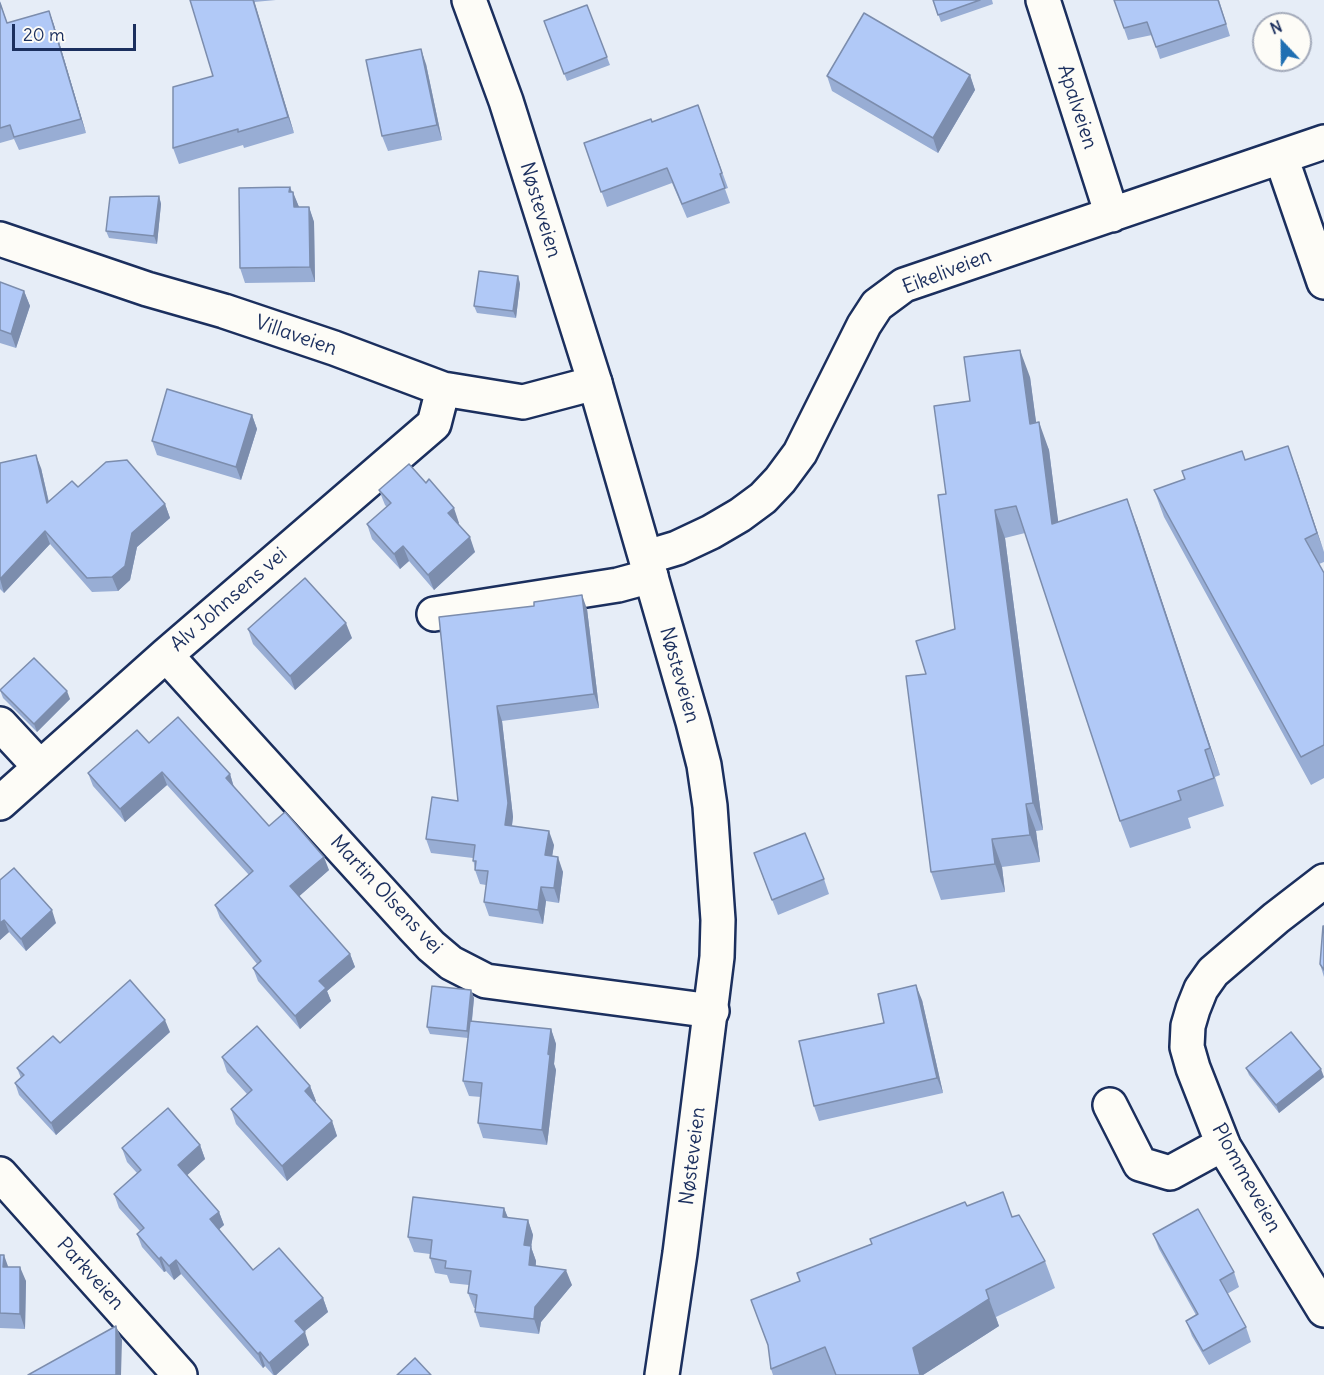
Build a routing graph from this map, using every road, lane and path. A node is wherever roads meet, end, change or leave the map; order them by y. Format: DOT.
graph roads {
  1 [pos="469,0"];
  2 [pos="1043,0"];
  3 [pos="1324,142"];
  4 [pos="1281,157"];
  5 [pos="1112,215"];
  6 [pos="0,239"];
  7 [pos="1324,282"];
  8 [pos="595,383"];
  9 [pos="443,389"];
  10 [pos="649,567"];
  11 [pos="434,614"];
  12 [pos="166,655"];
  13 [pos="0,724"];
  14 [pos="39,766"];
  15 [pos="0,802"];
  16 [pos="1324,881"];
  17 [pos="712,1011"];
  18 [pos="1110,1105"];
  19 [pos="1223,1144"];
  20 [pos="0,1174"];
  21 [pos="1324,1310"];
  22 [pos="180,1375"];
  23 [pos="662,1375"];
  1 -- 8 [label="street, Nøsteveien"];
  2 -- 5 [label="street, Apalveien"];
  3 -- 4 [label="street, Eikeliveien"];
  4 -- 5 [label="street, Eikeliveien"];
  4 -- 7 [label="street"];
  5 -- 10 [label="street, Eikeliveien"];
  6 -- 9 [label="street, Villaveien"];
  8 -- 9 [label="street, Villaveien"];
  8 -- 10 [label="street, Nøsteveien"];
  9 -- 12 [label="street, Alv Johnsens vei"];
  10 -- 11 [label="street, Eikeliveien"];
  10 -- 17 [label="street, Nøsteveien"];
  12 -- 14 [label="street, Alv Johnsens vei"];
  12 -- 17 [label="street, Martin Olsens vei"];
  13 -- 14 [label="street"];
  14 -- 15 [label="street, Alv Johnsens vei"];
  16 -- 19 [label="street, Plommeveien"];
  17 -- 23 [label="street, Nøsteveien"];
  18 -- 19 [label="street"];
  19 -- 21 [label="street, Plommeveien"];
  20 -- 22 [label="street, Parkveien"];
}
